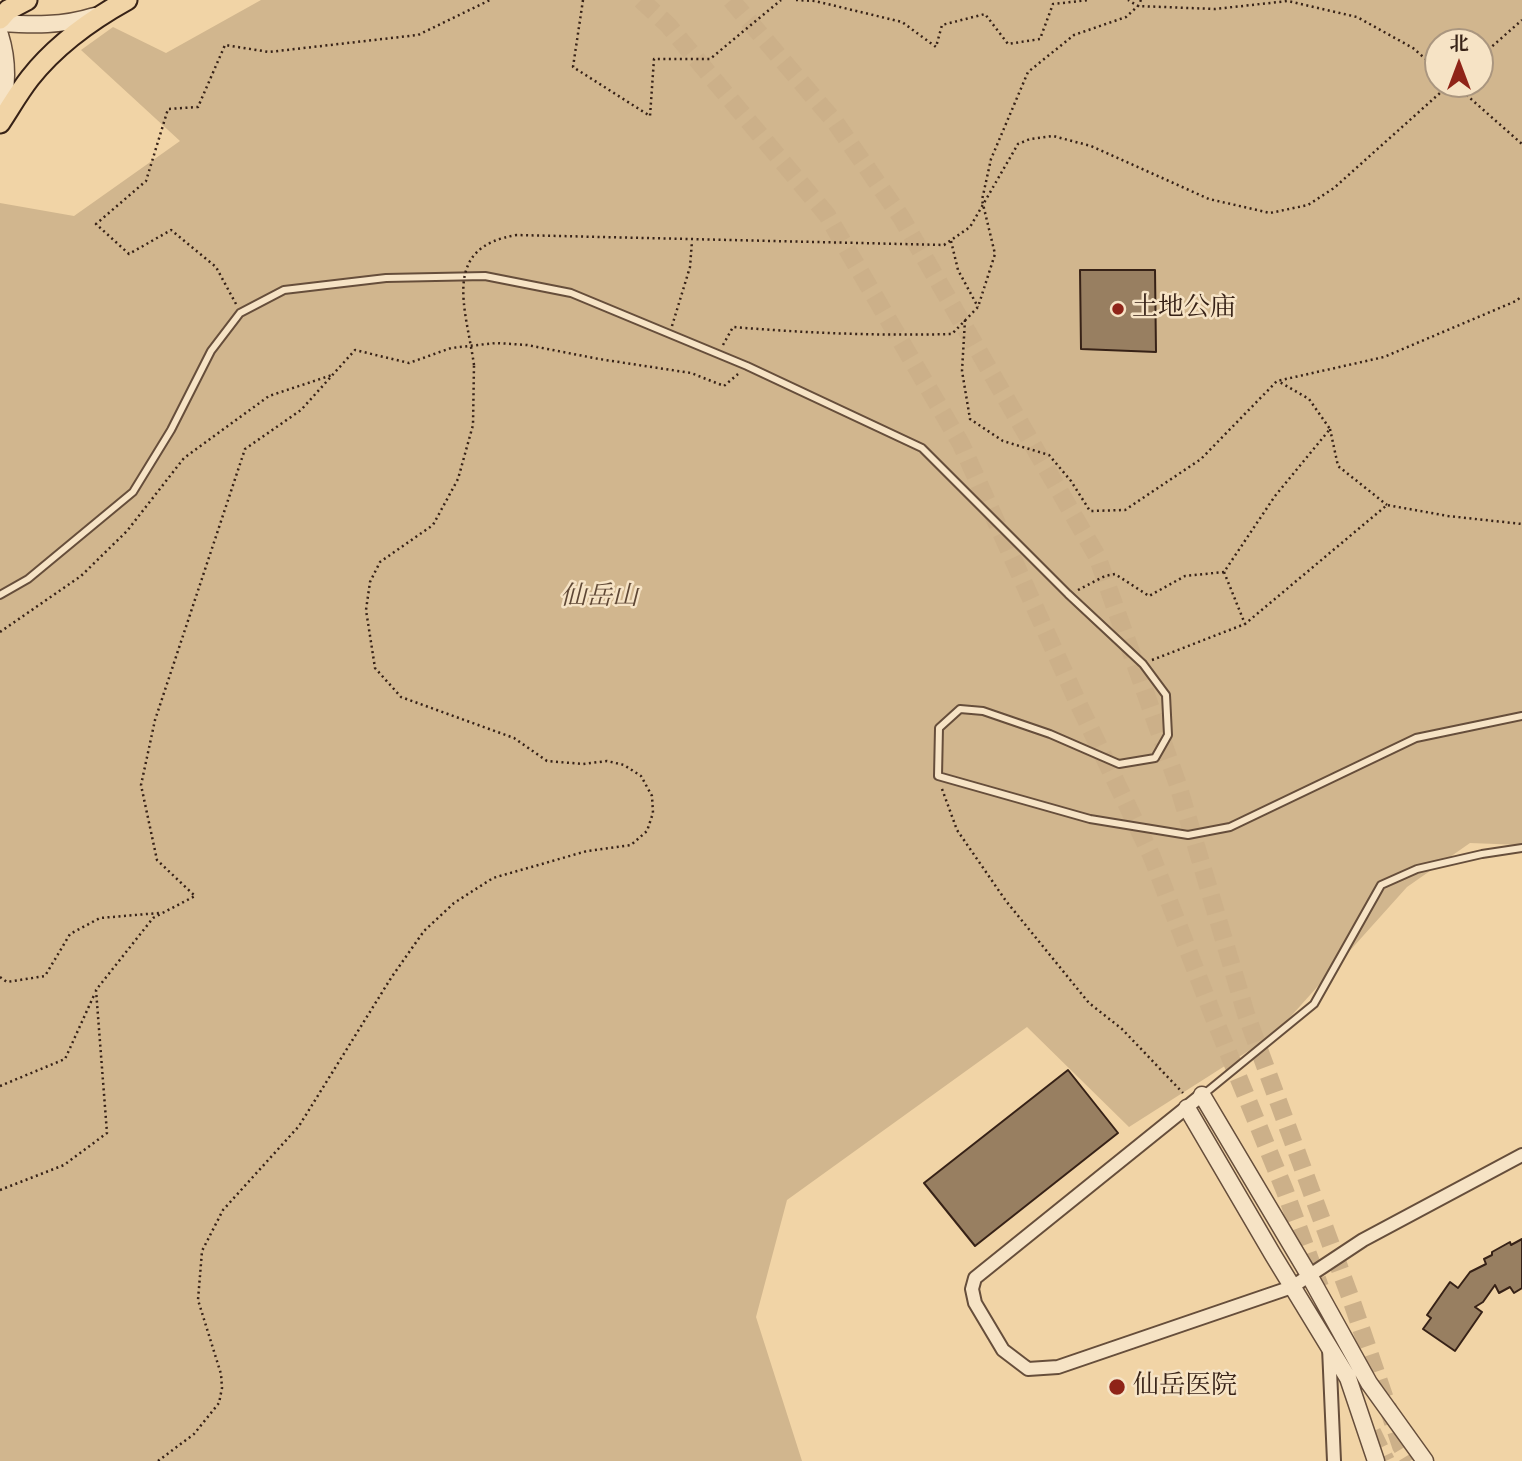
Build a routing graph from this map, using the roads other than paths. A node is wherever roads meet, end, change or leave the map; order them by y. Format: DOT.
graph roads {
  1 [pos="13,0"];
  2 [pos="27,0"];
  3 [pos="127,0"];
  4 [pos="0,2"];
  5 [pos="103,13"];
  6 [pos="0,21"];
  7 [pos="0,35"];
  8 [pos="0,114"];
  9 [pos="0,123"];
  10 [pos="0,595"];
  11 [pos="1522,716"];
  12 [pos="1522,848"];
  13 [pos="1194,1102"];
  14 [pos="1522,1155"];
  15 [pos="1309,1275"];
  16 [pos="1292,1287"];
  17 [pos="1329,1348"];
  18 [pos="1334,1461"];
  19 [pos="1376,1461"];
  20 [pos="1425,1461"];
  1 -- 4 [label="street"];
  2 -- 6 [label="main road"];
  3 -- 5 [label="main road"];
  5 -- 6 [label="street"];
  5 -- 9 [label="main road"];
  7 -- 8 [label="street"];
  10 -- 11 [label="lane"];
  12 -- 13 [label="lane"];
  13 -- 15 [label="street"];
  13 -- 16 [label="street"];
  13 -- 16 [label="street"];
  14 -- 15 [label="street"];
  15 -- 16 [label="street"];
  15 -- 20 [label="street"];
  16 -- 17 [label="street"];
  17 -- 18 [label="street"];
  17 -- 19 [label="street"];
}
